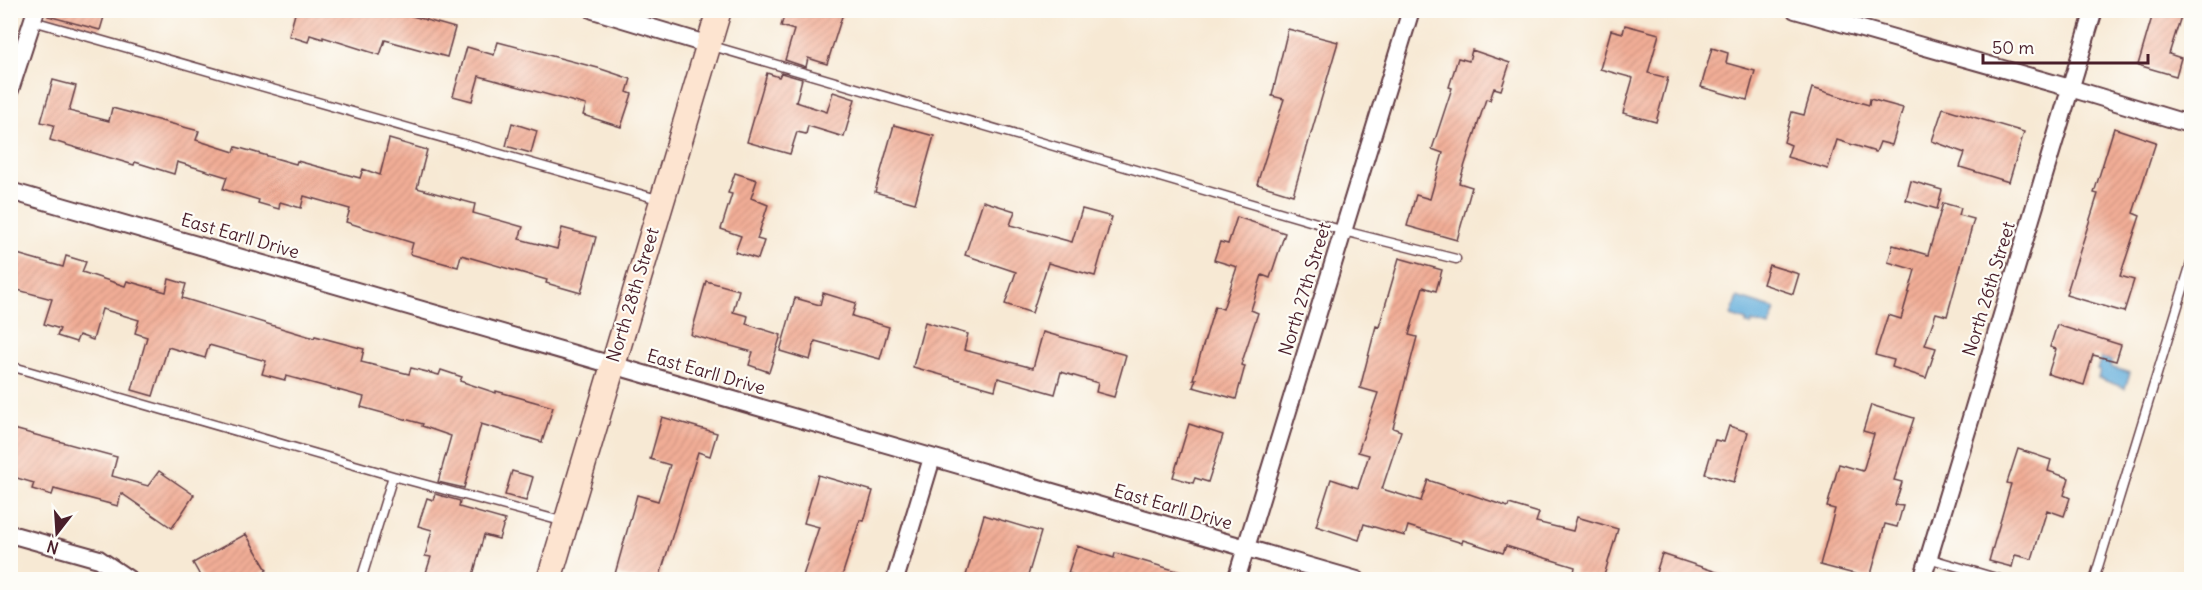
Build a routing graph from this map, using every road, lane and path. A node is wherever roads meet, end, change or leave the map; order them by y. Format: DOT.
graph roads {
  1 [pos="593,10"];
  2 [pos="719,10"];
  3 [pos="1411,10"];
  4 [pos="1795,10"];
  5 [pos="2094,10"];
  6 [pos="34,16"];
  7 [pos="709,45"];
  8 [pos="17,50"];
  9 [pos="2070,88"];
  10 [pos="10,90"];
  11 [pos="2192,126"];
  12 [pos="10,191"];
  13 [pos="662,200"];
  14 [pos="1344,231"];
  15 [pos="1456,259"];
  16 [pos="2192,260"];
  17 [pos="612,365"];
  18 [pos="10,366"];
  19 [pos="932,458"];
  20 [pos="393,476"];
  21 [pos="565,522"];
  22 [pos="10,534"];
  23 [pos="1245,548"];
  24 [pos="1928,558"];
  25 [pos="130,579"];
  26 [pos="361,579"];
  27 [pos="549,579"];
  28 [pos="895,579"];
  29 [pos="1236,579"];
  30 [pos="1357,579"];
  31 [pos="1922,579"];
  32 [pos="2003,579"];
  33 [pos="2094,579"];
  1 -- 7 [label="street"];
  2 -- 7 [label="street, North 28th Street"];
  3 -- 14 [label="street, North 27th Street"];
  4 -- 9 [label="street"];
  5 -- 9 [label="street, North 26th Street"];
  6 -- 8 [label="street"];
  6 -- 13 [label="lane"];
  7 -- 13 [label="street, North 28th Street"];
  7 -- 14 [label="lane"];
  8 -- 10 [label="street"];
  9 -- 11 [label="street"];
  9 -- 24 [label="street, North 26th Street"];
  12 -- 17 [label="street, East Earll Drive"];
  13 -- 17 [label="street, North 28th Street"];
  14 -- 15 [label="lane"];
  14 -- 23 [label="street, North 27th Street"];
  16 -- 33 [label="lane"];
  17 -- 19 [label="street, East Earll Drive"];
  17 -- 21 [label="street, North 28th Street"];
  18 -- 20 [label="lane"];
  19 -- 23 [label="street, East Earll Drive"];
  19 -- 28 [label="street"];
  20 -- 21 [label="lane"];
  20 -- 26 [label="lane"];
  21 -- 27 [label="street, North 28th Street"];
  22 -- 25 [label="street"];
  23 -- 29 [label="street, North 27th Street"];
  23 -- 30 [label="street, East Earll Drive"];
  24 -- 31 [label="street, North 26th Street"];
  24 -- 32 [label="lane"];
}
